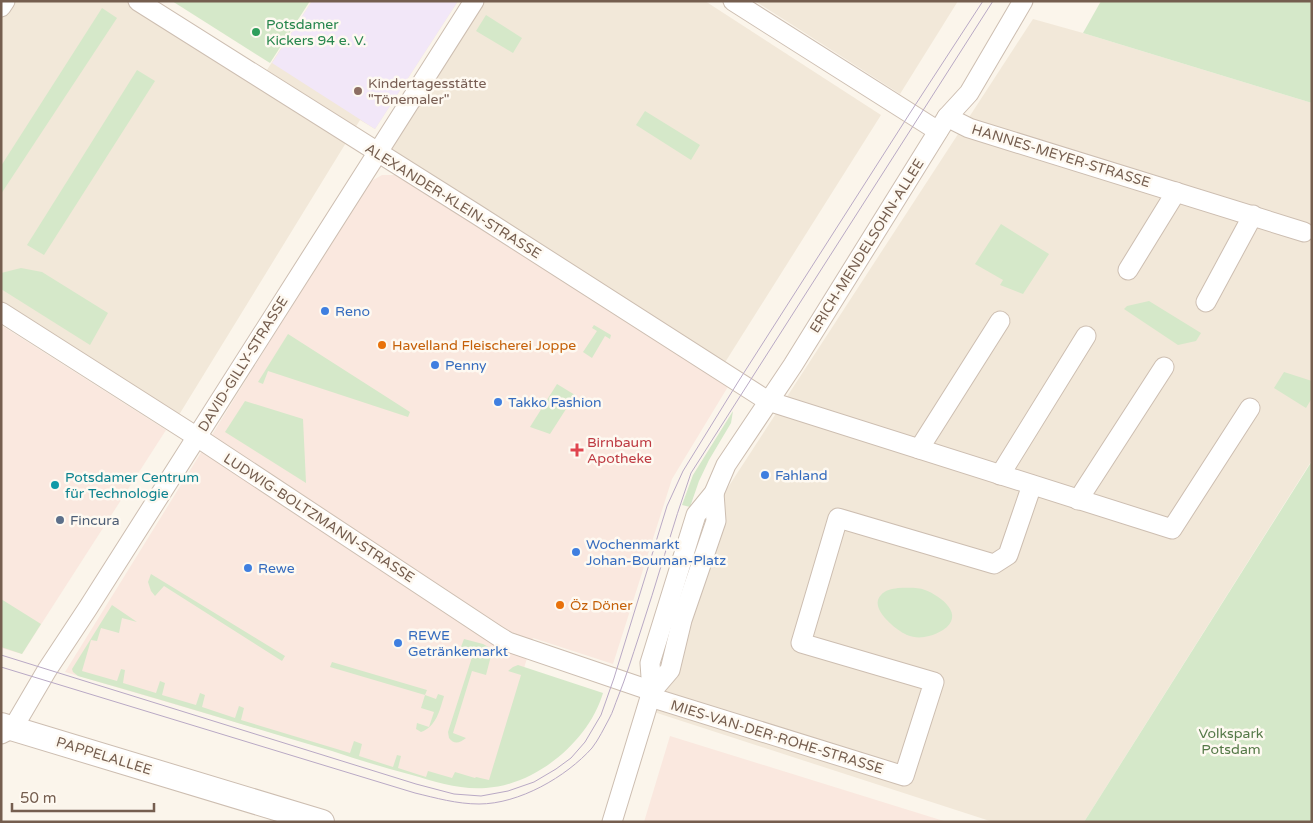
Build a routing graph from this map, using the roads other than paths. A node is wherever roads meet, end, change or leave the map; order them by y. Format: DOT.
graph roads {
  1 [pos="5,1"];
  2 [pos="138,1"];
  3 [pos="474,1"];
  4 [pos="733,1"];
  5 [pos="1023,1"];
  6 [pos="1,6"];
  7 [pos="942,124"];
  8 [pos="378,153"];
  9 [pos="1176,192"];
  10 [pos="1253,216"];
  11 [pos="1304,232"];
  12 [pos="1128,270"];
  13 [pos="1206,302"];
  14 [pos="1,312"];
  15 [pos="1000,321"];
  16 [pos="1086,336"];
  17 [pos="1164,367"];
  18 [pos="768,401"];
  19 [pos="1250,408"];
  20 [pos="197,437"];
  21 [pos="919,449"];
  22 [pos="1000,475"];
  23 [pos="1032,485"];
  24 [pos="1078,500"];
  25 [pos="651,694"];
  26 [pos="5,729"];
  27 [pos="322,822"];
  28 [pos="612,822"];
  1 -- 6 [label="street"];
  2 -- 8 [label="street, ALEXANDER-KLEIN-STRASSE"];
  3 -- 8 [label="street, DAVID-GILLY-STRASSE"];
  4 -- 7 [label="street, HANNES-MEYER-STRASSE"];
  5 -- 7 [label="street, ERICH-MENDELSOHN-ALLEE"];
  7 -- 9 [label="street, HANNES-MEYER-STRASSE"];
  7 -- 18 [label="street, ERICH-MENDELSOHN-ALLEE"];
  8 -- 18 [label="street, ALEXANDER-KLEIN-STRASSE"];
  8 -- 20 [label="street, DAVID-GILLY-STRASSE"];
  9 -- 10 [label="street, HANNES-MEYER-STRASSE"];
  9 -- 12 [label="street"];
  10 -- 11 [label="street, HANNES-MEYER-STRASSE"];
  10 -- 13 [label="street"];
  14 -- 20 [label="street, LUDWIG-BOLTZMANN-STRASSE"];
  15 -- 21 [label="street"];
  16 -- 22 [label="street"];
  17 -- 24 [label="street"];
  18 -- 21 [label="street, ALEXANDER-KLEIN-STRASSE"];
  18 -- 25 [label="street, ERICH-MENDELSOHN-ALLEE"];
  19 -- 24 [label="street, ALEXANDER-KLEIN-STRASSE"];
  20 -- 25 [label="street, LUDWIG-BOLTZMANN-STRASSE"];
  20 -- 26 [label="street, DAVID-GILLY-STRASSE"];
  21 -- 22 [label="street, ALEXANDER-KLEIN-STRASSE"];
  22 -- 23 [label="street, ALEXANDER-KLEIN-STRASSE"];
  23 -- 24 [label="street, ALEXANDER-KLEIN-STRASSE"];
  23 -- 25 [label="street, MIES-VAN-DER-ROHE-STRASSE"];
  25 -- 28 [label="street, ERICH-MENDELSOHN-ALLEE"];
  26 -- 27 [label="street, PAPPELALLEE"];
}
